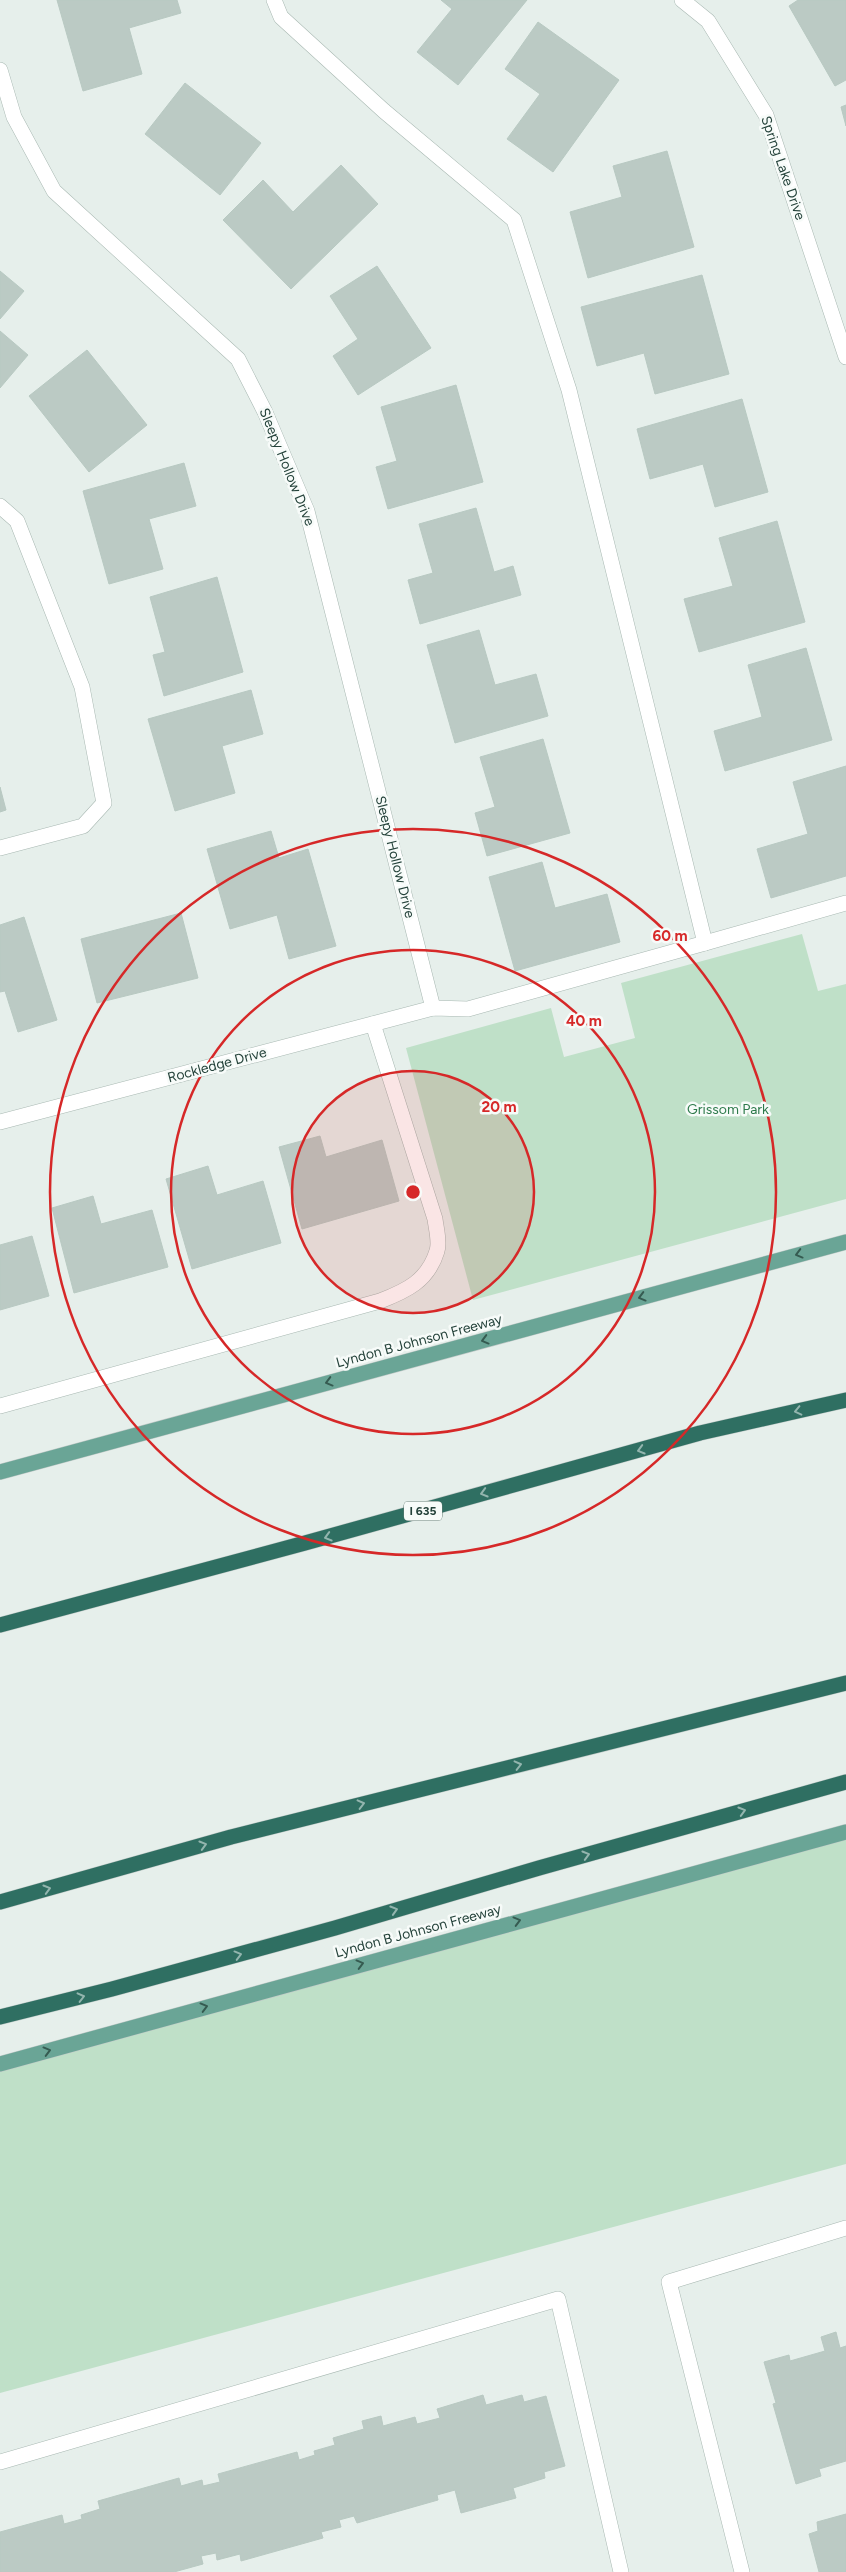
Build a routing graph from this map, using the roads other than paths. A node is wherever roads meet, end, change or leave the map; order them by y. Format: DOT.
graph roads {
  1 [pos="274,0"];
  2 [pos="682,0"];
  3 [pos="0,70"];
  4 [pos="846,357"];
  5 [pos="0,506"];
  6 [pos="0,848"];
  7 [pos="846,903"];
  8 [pos="705,943"];
  9 [pos="433,1008"];
  10 [pos="373,1024"];
  11 [pos="0,1122"];
  12 [pos="846,1242"];
  13 [pos="846,1400"];
  14 [pos="0,1406"];
  15 [pos="0,1472"];
  16 [pos="0,1625"];
  17 [pos="846,1682"];
  18 [pos="846,1782"];
  19 [pos="846,1832"];
  20 [pos="0,1902"];
  21 [pos="0,2017"];
  22 [pos="0,2064"];
  23 [pos="846,2228"];
  24 [pos="0,2462"];
  25 [pos="622,2572"];
  26 [pos="742,2572"];
  1 -- 8 [label="street"];
  2 -- 4 [label="street, Spring Lake Drive"];
  3 -- 9 [label="street, Sleepy Hollow Drive"];
  5 -- 6 [label="street"];
  7 -- 8 [label="street, Rockledge Drive"];
  8 -- 9 [label="street, Rockledge Drive"];
  9 -- 10 [label="street, Rockledge Drive"];
  10 -- 11 [label="street, Rockledge Drive"];
  10 -- 14 [label="street"];
  12 -- 15 [label="main road, Lyndon B Johnson Freeway, one-way"];
  13 -- 16 [label="highway, I 635, one-way"];
  20 -- 17 [label="highway, one-way"];
  21 -- 18 [label="highway, one-way"];
  22 -- 19 [label="main road, Lyndon B Johnson Freeway, one-way"];
  23 -- 26 [label="street"];
  24 -- 25 [label="street"];
}
